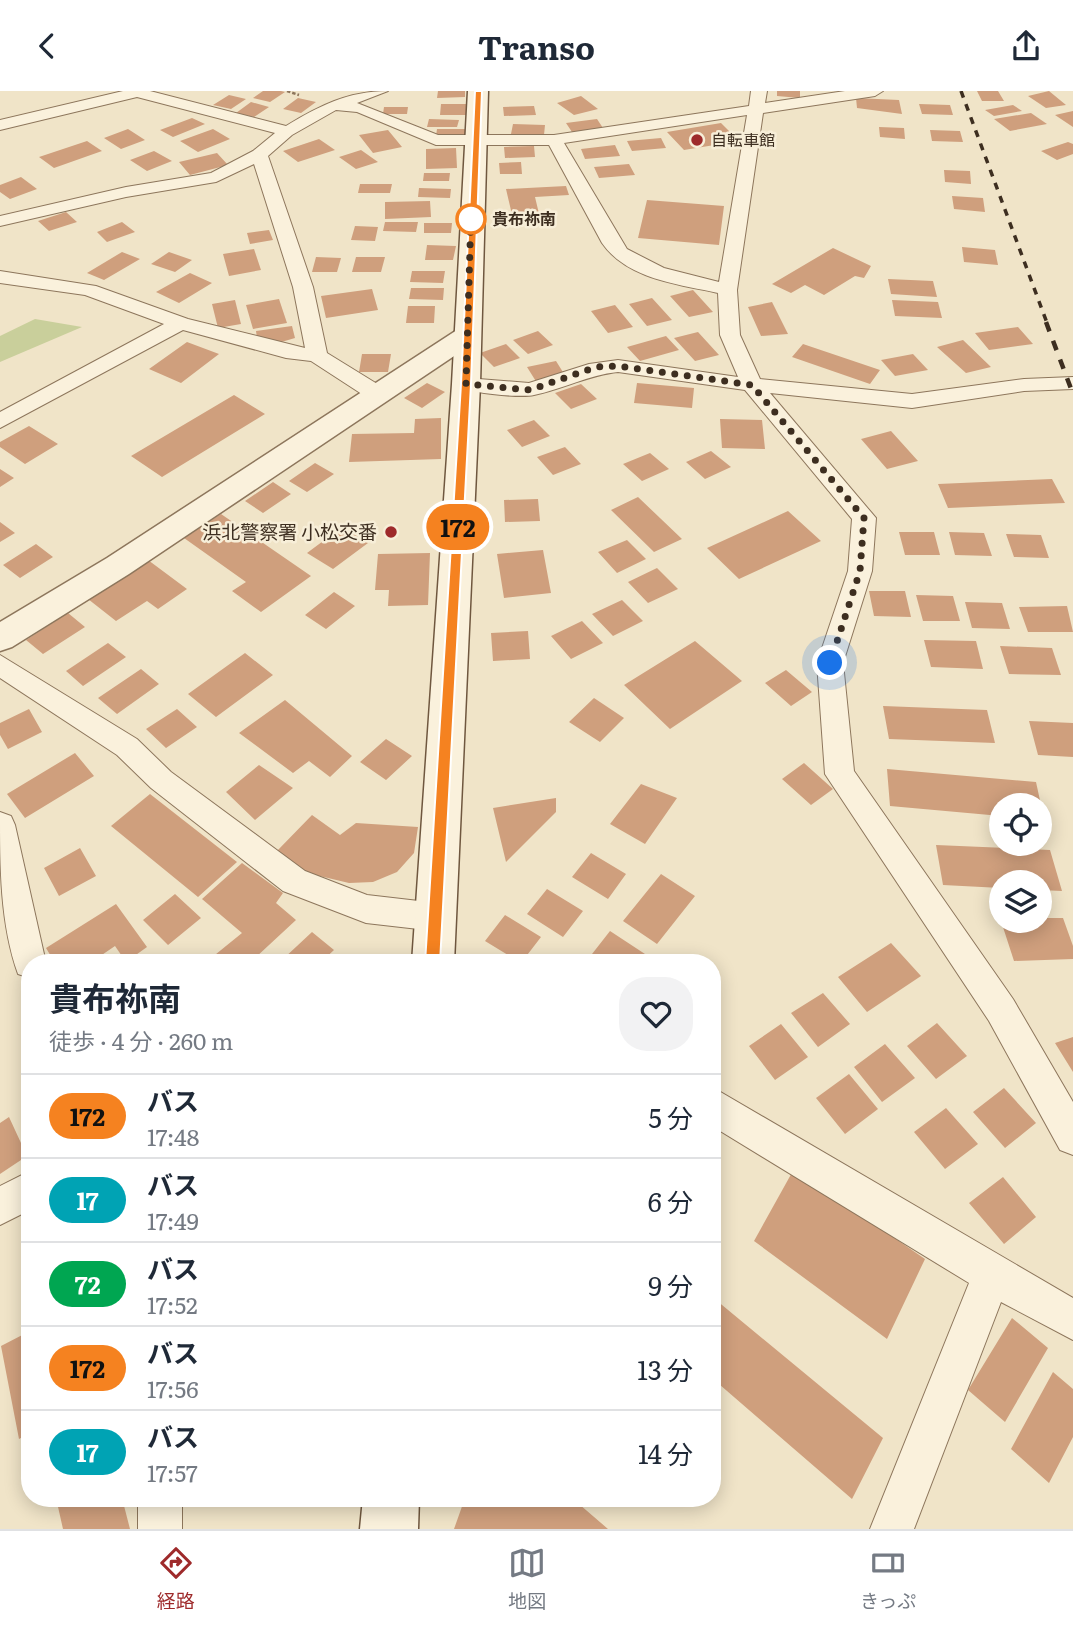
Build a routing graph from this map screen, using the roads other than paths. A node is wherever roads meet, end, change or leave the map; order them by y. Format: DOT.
graph roads {
  1 [pos="380,91"];
  2 [pos="478,91"];
  3 [pos="875,91"];
  4 [pos="141,92"];
  5 [pos="757,100"];
  6 [pos="333,105"];
  7 [pos="0,125"];
  8 [pos="288,131"];
  9 [pos="475,139"];
  10 [pos="554,140"];
  11 [pos="259,155"];
  12 [pos="0,221"];
  13 [pos="0,277"];
  14 [pos="727,291"];
  15 [pos="181,323"];
  16 [pos="466,336"];
  17 [pos="317,356"];
  18 [pos="1073,383"];
  19 [pos="466,384"];
  20 [pos="752,385"];
  21 [pos="379,395"];
  22 [pos="0,421"];
  23 [pos="0,639"];
  24 [pos="0,665"];
  25 [pos="0,825"];
  26 [pos="436,917"];
  27 [pos="28,954"];
  28 [pos="438,954"];
  29 [pos="721,1110"];
  30 [pos="1073,1137"];
  31 [pos="21,1195"];
  32 [pos="0,1206"];
  33 [pos="992,1275"];
  34 [pos="1073,1320"];
  35 [pos="160,1507"];
  36 [pos="390,1507"];
  37 [pos="160,1529"];
  38 [pos="389,1529"];
  39 [pos="892,1529"];
  1 -- 6 [label="street"];
  2 -- 9 [label="main road"];
  3 -- 5 [label="street"];
  4 -- 7 [label="street"];
  4 -- 8 [label="street"];
  5 -- 10 [label="street"];
  5 -- 14 [label="street"];
  6 -- 8 [label="street"];
  6 -- 9 [label="street"];
  8 -- 11 [label="street"];
  9 -- 10 [label="street"];
  9 -- 16 [label="main road"];
  10 -- 14 [label="street"];
  11 -- 12 [label="street"];
  11 -- 17 [label="street"];
  13 -- 15 [label="street"];
  14 -- 20 [label="street"];
  15 -- 17 [label="street"];
  15 -- 22 [label="street"];
  16 -- 19 [label="main road"];
  16 -- 21 [label="main road"];
  17 -- 21 [label="street"];
  18 -- 20 [label="street"];
  19 -- 20 [label="street"];
  19 -- 26 [label="main road"];
  20 -- 30 [label="street"];
  21 -- 23 [label="main road"];
  24 -- 26 [label="street"];
  25 -- 27 [label="street"];
  26 -- 28 [label="main road"];
  29 -- 33 [label="street"];
  31 -- 32 [label="street"];
  33 -- 34 [label="street"];
  33 -- 39 [label="street"];
  35 -- 37 [label="street"];
  36 -- 38 [label="main road"];
}
